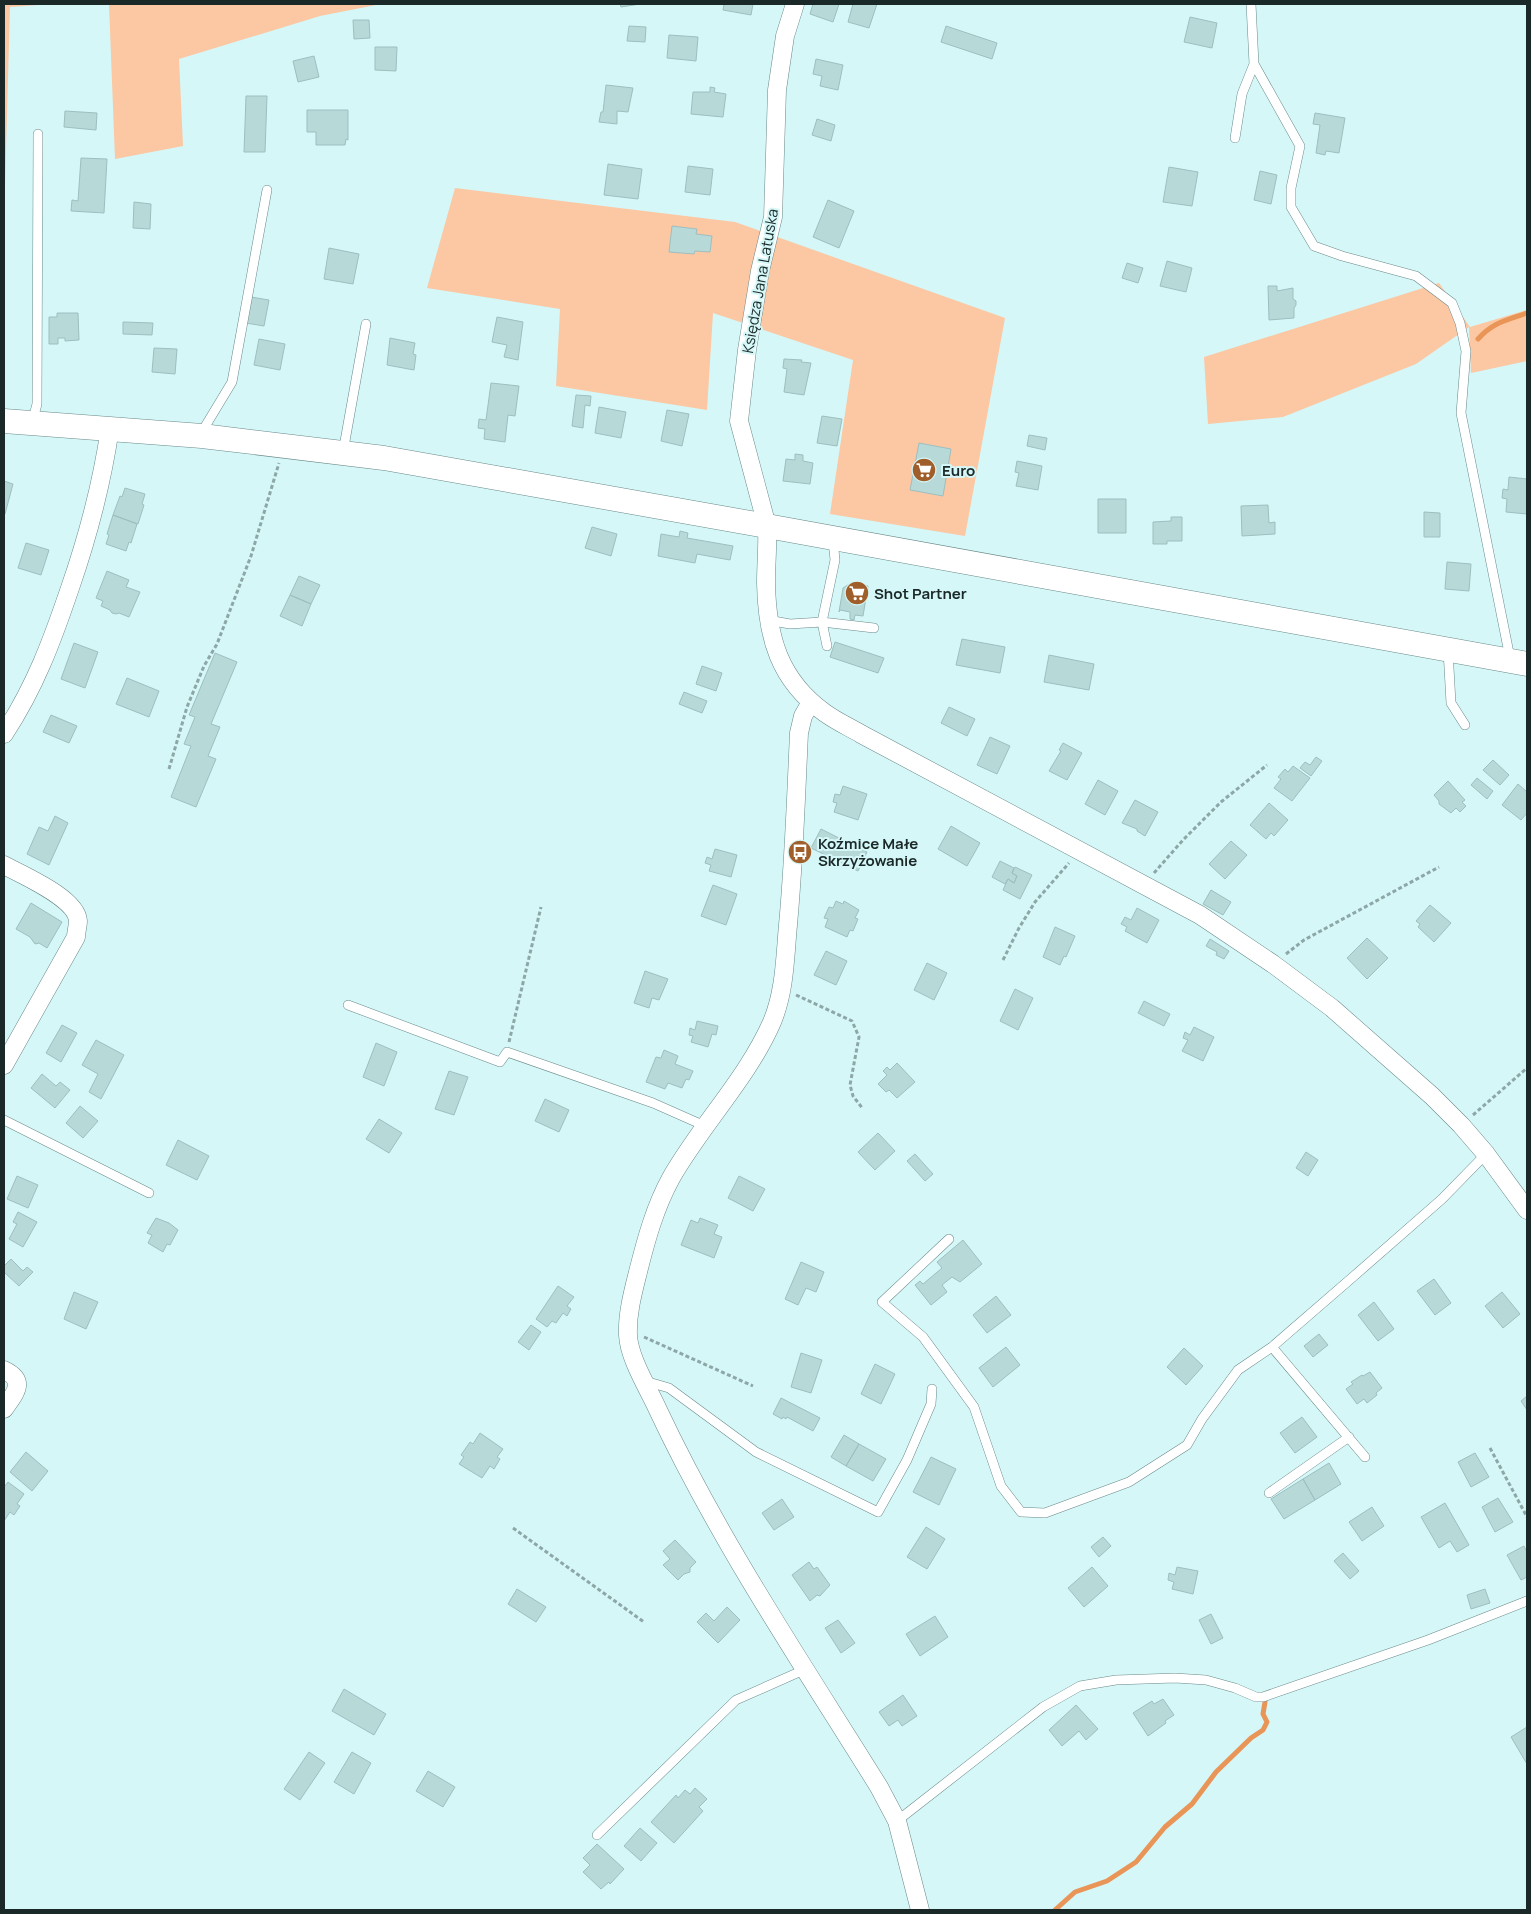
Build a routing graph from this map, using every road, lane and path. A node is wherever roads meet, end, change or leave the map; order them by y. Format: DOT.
graph roads {
  1 [pos="795,4"];
  2 [pos="1251,4"];
  3 [pos="1254,64"];
  4 [pos="38,134"];
  5 [pos="1235,138"];
  6 [pos="267,190"];
  7 [pos="366,324"];
  8 [pos="4,421"];
  9 [pos="32,424"];
  10 [pos="110,428"];
  11 [pos="202,436"];
  12 [pos="284,446"];
  13 [pos="346,453"];
  14 [pos="767,526"];
  15 [pos="832,538"];
  16 [pos="768,620"];
  17 [pos="822,622"];
  18 [pos="874,628"];
  19 [pos="827,646"];
  20 [pos="1448,650"];
  21 [pos="1519,663"];
  22 [pos="811,702"];
  23 [pos="1465,725"];
  24 [pos="4,734"];
  25 [pos="1267,765"];
  26 [pos="169,769"];
  27 [pos="1079,851"];
  28 [pos="4,865"];
  29 [pos="1439,867"];
  30 [pos="1144,885"];
  31 [pos="542,908"];
  32 [pos="1003,960"];
  33 [pos="1273,964"];
  34 [pos="782,988"];
  35 [pos="348,1005"];
  36 [pos="507,1052"];
  37 [pos="4,1065"];
  38 [pos="1527,1068"];
  39 [pos="863,1109"];
  40 [pos="4,1120"];
  41 [pos="1461,1125"];
  42 [pos="705,1126"];
  43 [pos="1486,1154"];
  44 [pos="149,1193"];
  45 [pos="1527,1210"];
  46 [pos="949,1239"];
  47 [pos="627,1333"];
  48 [pos="1272,1346"];
  49 [pos="4,1370"];
  50 [pos="644,1381"];
  51 [pos="753,1386"];
  52 [pos="932,1389"];
  53 [pos="4,1409"];
  54 [pos="1349,1437"];
  55 [pos="1490,1448"];
  56 [pos="1366,1457"];
  57 [pos="1269,1492"];
  58 [pos="1527,1518"];
  59 [pos="513,1528"];
  60 [pos="1527,1601"];
  61 [pos="644,1622"];
  62 [pos="806,1670"];
  63 [pos="896,1821"];
  64 [pos="597,1835"];
  65 [pos="920,1910"];
  1 -- 14 [label="street, Księdza Jana Latuska"];
  2 -- 3 [label="lane"];
  3 -- 5 [label="lane"];
  3 -- 21 [label="lane"];
  4 -- 9 [label="lane"];
  6 -- 11 [label="lane"];
  7 -- 13 [label="lane"];
  8 -- 9 [label="main road"];
  9 -- 10 [label="main road"];
  10 -- 11 [label="main road"];
  10 -- 24 [label="street"];
  11 -- 12 [label="main road"];
  12 -- 13 [label="main road"];
  12 -- 26 [label="path"];
  13 -- 14 [label="main road"];
  14 -- 15 [label="main road"];
  14 -- 16 [label="street, Księdza Jana Latuska"];
  15 -- 17 [label="lane"];
  15 -- 20 [label="main road"];
  16 -- 17 [label="lane"];
  16 -- 22 [label="street, Księdza Jana Latuska"];
  17 -- 18 [label="lane"];
  17 -- 19 [label="lane"];
  20 -- 21 [label="main road"];
  20 -- 23 [label="lane"];
  22 -- 27 [label="street, Księdza Jana Latuska"];
  22 -- 34 [label="street"];
  25 -- 30 [label="path"];
  27 -- 30 [label="street, Księdza Jana Latuska"];
  27 -- 32 [label="path"];
  28 -- 37 [label="street"];
  29 -- 33 [label="path"];
  30 -- 33 [label="street, Księdza Jana Latuska"];
  31 -- 36 [label="path"];
  33 -- 41 [label="street, Księdza Jana Latuska"];
  34 -- 39 [label="path"];
  34 -- 42 [label="street"];
  35 -- 36 [label="lane"];
  36 -- 42 [label="lane"];
  38 -- 41 [label="path"];
  40 -- 44 [label="lane"];
  41 -- 43 [label="street, Księdza Jana Latuska"];
  42 -- 47 [label="street"];
  43 -- 45 [label="street, Księdza Jana Latuska"];
  43 -- 48 [label="lane"];
  46 -- 48 [label="lane"];
  47 -- 50 [label="street"];
  47 -- 51 [label="path"];
  48 -- 54 [label="lane"];
  49 -- 53 [label="street"];
  50 -- 52 [label="lane"];
  50 -- 62 [label="street"];
  54 -- 56 [label="lane"];
  54 -- 57 [label="lane"];
  55 -- 58 [label="path"];
  59 -- 61 [label="path"];
  60 -- 63 [label="lane"];
  62 -- 63 [label="street"];
  62 -- 64 [label="lane"];
  63 -- 65 [label="street"];
}
